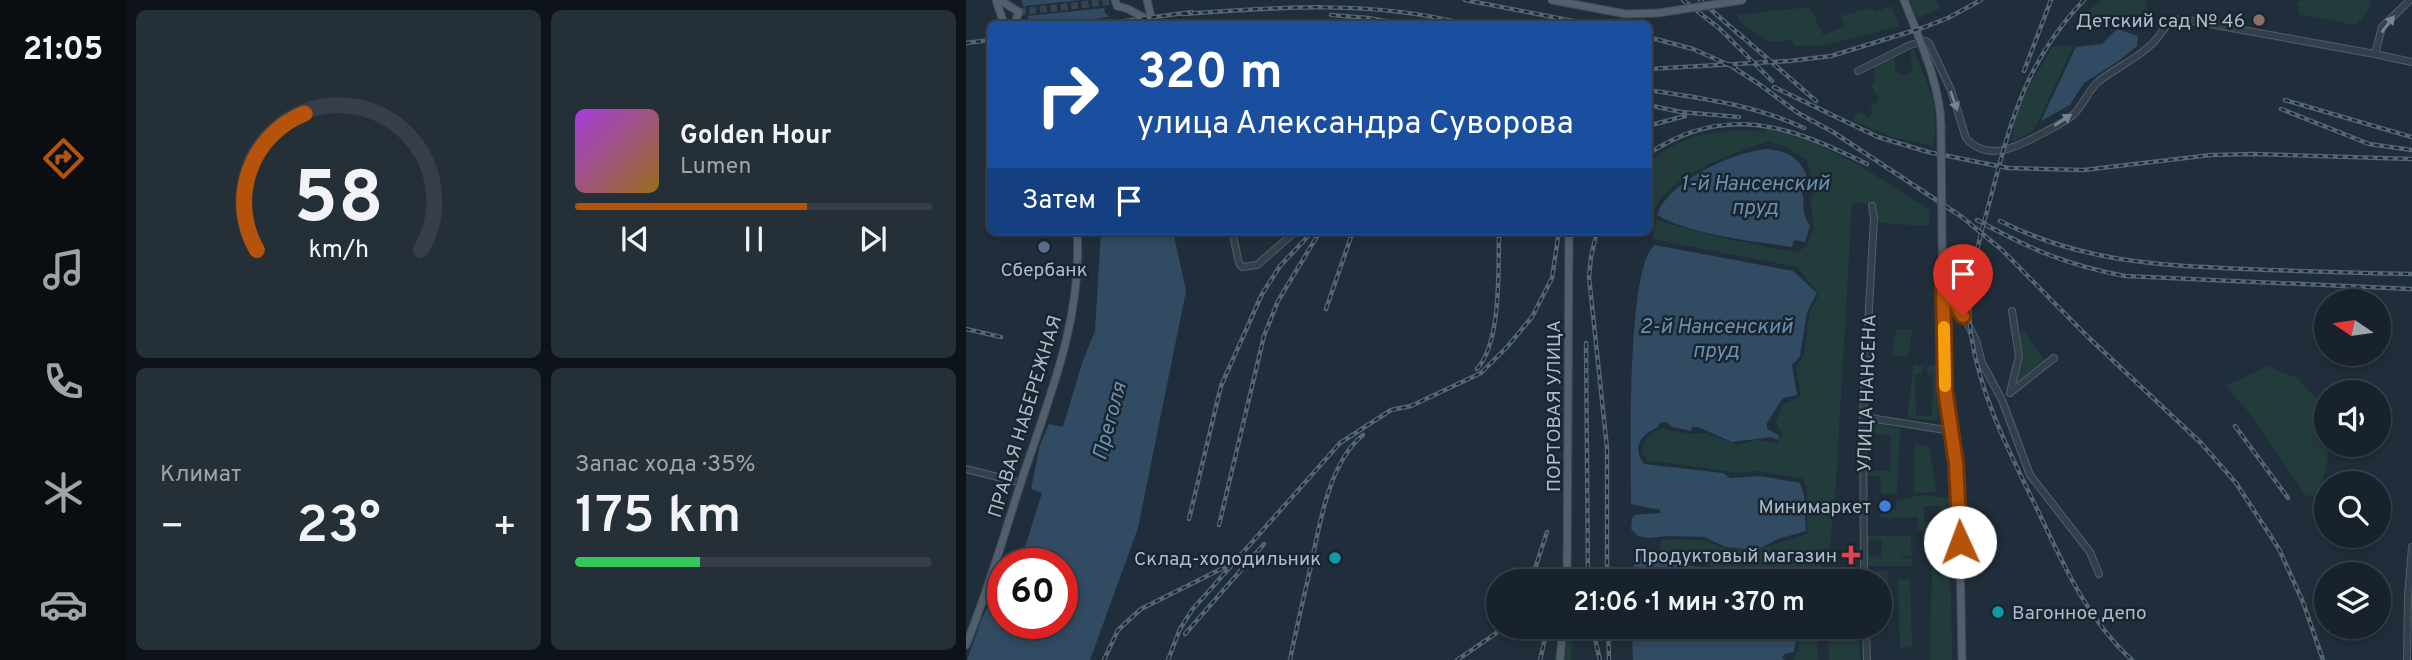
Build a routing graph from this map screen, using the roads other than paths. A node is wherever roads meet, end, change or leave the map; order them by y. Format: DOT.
graph roads {
  1 [pos="998,0"];
  2 [pos="1115,0"];
  3 [pos="1552,0"];
  4 [pos="1743,0"];
  5 [pos="1904,0"];
  6 [pos="2410,0"];
  7 [pos="1147,1"];
  8 [pos="1128,9"];
  9 [pos="1003,21"];
  10 [pos="1015,21"];
  11 [pos="1149,21"];
  12 [pos="1152,21"];
  13 [pos="1923,41"];
  14 [pos="2375,54"];
  15 [pos="2412,62"];
  16 [pos="1858,71"];
  17 [pos="1872,206"];
  18 [pos="1077,235"];
  19 [pos="1233,235"];
  20 [pos="1291,235"];
  21 [pos="1569,235"];
  22 [pos="1943,283"];
  23 [pos="2012,311"];
  24 [pos="2022,321"];
  25 [pos="2014,324"];
  26 [pos="2054,358"];
  27 [pos="2010,371"];
  28 [pos="2012,379"];
  29 [pos="2010,393"];
  30 [pos="2002,400"];
  31 [pos="1863,417"];
  32 [pos="1952,431"];
  33 [pos="966,469"];
  34 [pos="1021,483"];
  35 [pos="2412,547"];
  36 [pos="1567,569"];
  37 [pos="1864,569"];
  38 [pos="2099,574"];
  39 [pos="1562,639"];
  40 [pos="1866,639"];
  41 [pos="966,645"];
  42 [pos="1560,660"];
  43 [pos="1867,660"];
  44 [pos="1962,660"];
  45 [pos="2407,660"];
  1 -- 9 [label="main road"];
  1 -- 10 [label="main road"];
  2 -- 8 [label="main road"];
  3 -- 4 [label="main road, bridge"];
  5 -- 13 [label="main road"];
  14 -- 6 [label="street, one-way"];
  7 -- 8 [label="main road"];
  7 -- 12 [label="main road"];
  8 -- 11 [label="main road"];
  13 -- 14 [label="street, one-way"];
  13 -- 16 [label="street"];
  13 -- 22 [label="main road, bridge"];
  14 -- 15 [label="street"];
  17 -- 31 [label="street, УЛИЦА НАНСЕНА"];
  18 -- 34 [label="main road, ПРАВАЯ НАБЕРЕЖНАЯ"];
  19 -- 20 [label="street"];
  21 -- 36 [label="main road, ПОРТОВАЯ УЛИЦА"];
  22 -- 30 [label="street"];
  22 -- 32 [label="main road"];
  23 -- 25 [label="street"];
  24 -- 25 [label="street"];
  25 -- 28 [label="street"];
  26 -- 29 [label="street"];
  27 -- 28 [label="street"];
  28 -- 29 [label="street"];
  29 -- 30 [label="street"];
  30 -- 38 [label="street"];
  31 -- 32 [label="street"];
  31 -- 37 [label="street, УЛИЦА НАНСЕНА"];
  32 -- 44 [label="main road"];
  33 -- 34 [label="street"];
  34 -- 41 [label="main road, ПРАВАЯ НАБЕРЕЖНАЯ"];
  35 -- 45 [label="street"];
  39 -- 42 [label="main road"];
  40 -- 43 [label="street"];
}
